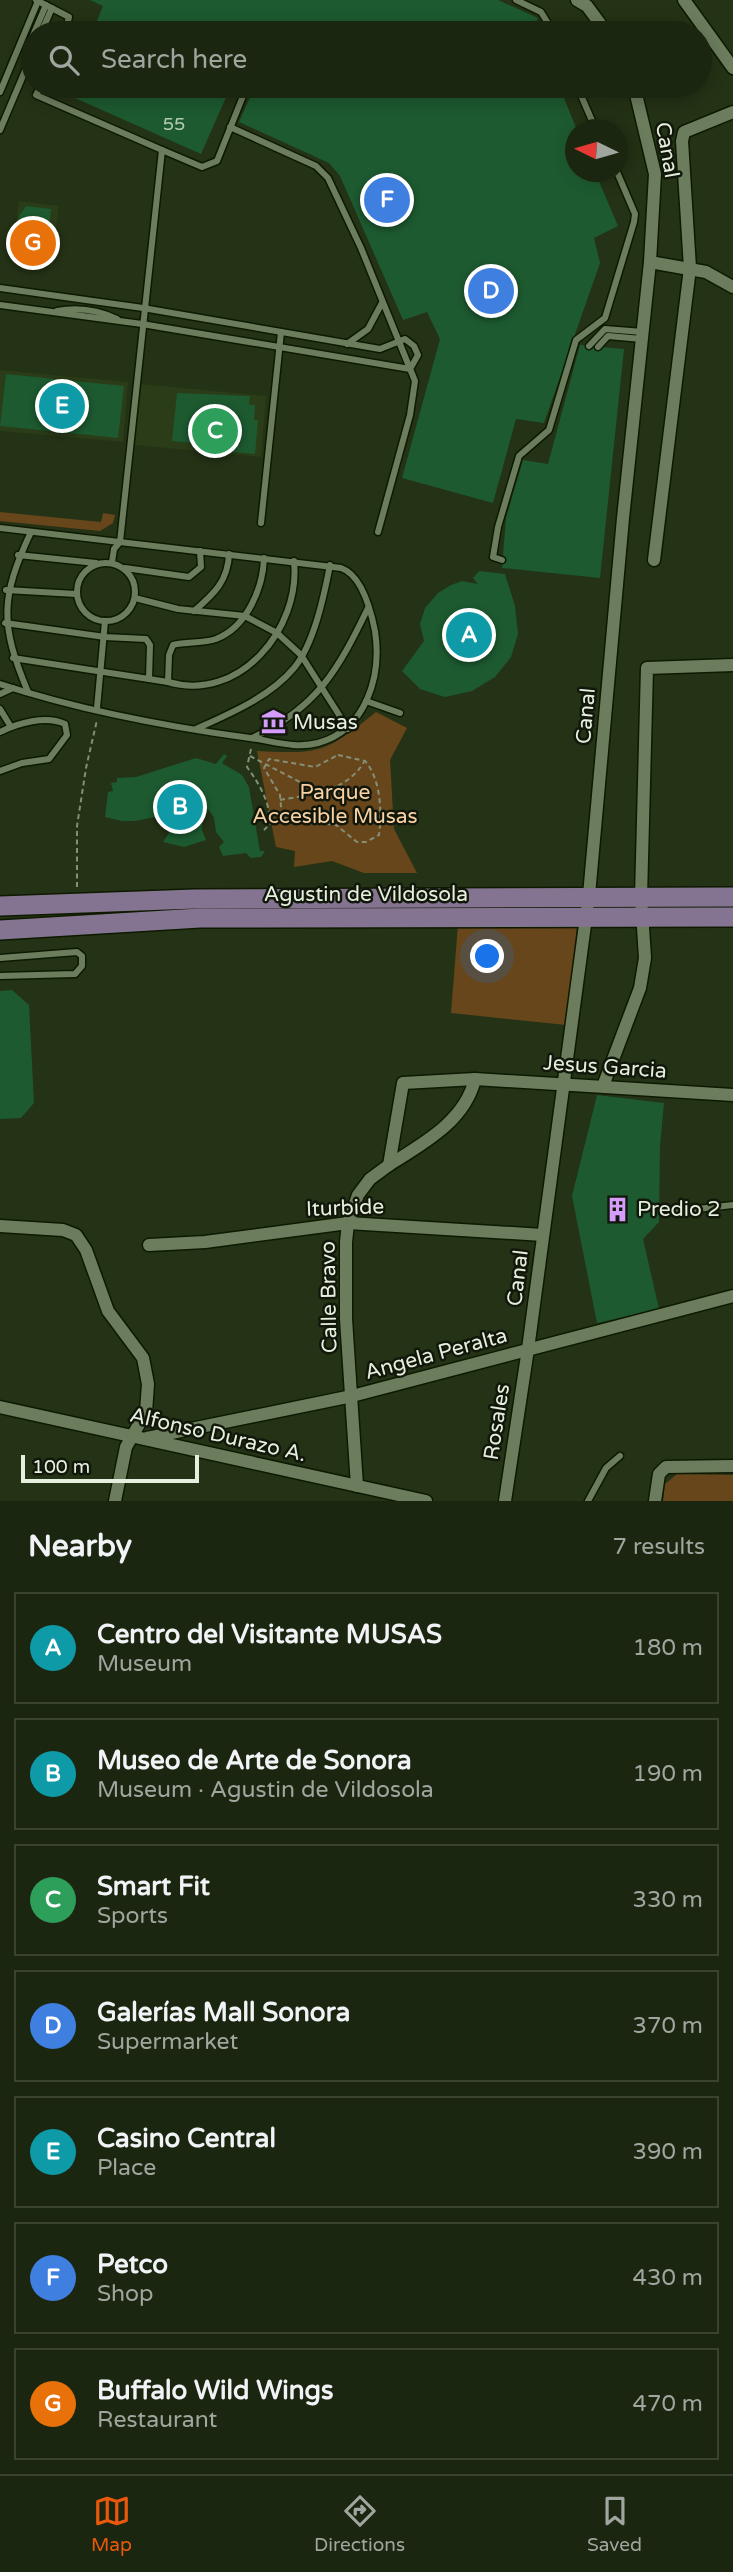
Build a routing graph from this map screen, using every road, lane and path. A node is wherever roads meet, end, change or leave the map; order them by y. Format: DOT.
graph roads {
  1 [pos="516,0"];
  2 [pos="684,0"];
  3 [pos="37,1"];
  4 [pos="582,3"];
  5 [pos="49,7"];
  6 [pos="29,21"];
  7 [pos="41,21"];
  8 [pos="45,21"];
  9 [pos="68,21"];
  10 [pos="547,21"];
  11 [pos="597,21"];
  12 [pos="699,21"];
  13 [pos="712,39"];
  14 [pos="21,40"];
  15 [pos="733,68"];
  16 [pos="21,81"];
  17 [pos="0,92"];
  18 [pos="43,98"];
  19 [pos="242,98"];
  20 [pos="582,98"];
  21 [pos="637,98"];
  22 [pos="733,112"];
  23 [pos="591,119"];
  24 [pos="230,127"];
  25 [pos="0,130"];
  26 [pos="162,150"];
  27 [pos="621,182"];
  28 [pos="650,262"];
  29 [pos="690,268"];
  30 [pos="0,288"];
  31 [pos="733,288"];
  32 [pos="382,303"];
  33 [pos="0,305"];
  34 [pos="144,308"];
  35 [pos="142,324"];
  36 [pos="281,332"];
  37 [pos="643,336"];
  38 [pos="397,340"];
  39 [pos="347,344"];
  40 [pos="278,346"];
  41 [pos="589,346"];
  42 [pos="598,347"];
  43 [pos="410,369"];
  44 [pos="261,523"];
  45 [pos="0,528"];
  46 [pos="32,532"];
  47 [pos="378,532"];
  48 [pos="496,534"];
  49 [pos="505,536"];
  50 [pos="120,542"];
  51 [pos="200,551"];
  52 [pos="229,554"];
  53 [pos="18,555"];
  54 [pos="264,558"];
  55 [pos="502,560"];
  56 [pos="654,560"];
  57 [pos="294,561"];
  58 [pos="112,562"];
  59 [pos="98,563"];
  60 [pos="330,565"];
  61 [pos="125,568"];
  62 [pos="6,590"];
  63 [pos="76,594"];
  64 [pos="135,598"];
  65 [pos="368,608"];
  66 [pos="194,611"];
  67 [pos="244,616"];
  68 [pos="105,621"];
  69 [pos="5,622"];
  70 [pos="277,633"];
  71 [pos="105,636"];
  72 [pos="301,655"];
  73 [pos="13,658"];
  74 [pos="733,665"];
  75 [pos="101,673"];
  76 [pos="149,679"];
  77 [pos="168,682"];
  78 [pos="0,684"];
  79 [pos="13,688"];
  80 [pos="323,689"];
  81 [pos="28,692"];
  82 [pos="0,694"];
  83 [pos="366,701"];
  84 [pos="97,708"];
  85 [pos="0,709"];
  86 [pos="400,713"];
  87 [pos="11,727"];
  88 [pos="196,729"];
  89 [pos="348,729"];
  90 [pos="0,732"];
  91 [pos="252,738"];
  92 [pos="250,756"];
  93 [pos="365,761"];
  94 [pos="265,762"];
  95 [pos="0,771"];
  96 [pos="320,793"];
  97 [pos="280,800"];
  98 [pos="264,830"];
  99 [pos="0,892"];
  100 [pos="589,895"];
  101 [pos="733,897"];
  102 [pos="77,902"];
  103 [pos="22,904"];
  104 [pos="0,906"];
  105 [pos="642,906"];
  106 [pos="586,916"];
  107 [pos="733,917"];
  108 [pos="0,930"];
  109 [pos="0,958"];
  110 [pos="0,976"];
  111 [pos="475,1079"];
  112 [pos="564,1083"];
  113 [pos="603,1086"];
  114 [pos="733,1095"];
  115 [pos="389,1165"];
  116 [pos="733,1205"];
  117 [pos="670,1212"];
  118 [pos="348,1223"];
  119 [pos="0,1226"];
  120 [pos="543,1235"];
  121 [pos="149,1245"];
  122 [pos="733,1296"];
  123 [pos="528,1349"];
  124 [pos="352,1396"];
  125 [pos="0,1407"];
  126 [pos="141,1437"];
  127 [pos="621,1456"];
  128 [pos="733,1466"];
  129 [pos="357,1486"];
  130 [pos="115,1501"];
  131 [pos="426,1501"];
  132 [pos="505,1501"];
  133 [pos="588,1501"];
  134 [pos="655,1501"];
  1 -- 10 [label="lane"];
  2 -- 12 [label="street"];
  3 -- 5 [label="lane"];
  3 -- 6 [label="lane"];
  4 -- 11 [label="street"];
  5 -- 7 [label="lane"];
  5 -- 8 [label="lane"];
  5 -- 9 [label="lane"];
  13 -- 15 [label="street"];
  14 -- 17 [label="lane"];
  16 -- 25 [label="lane"];
  18 -- 26 [label="lane"];
  19 -- 24 [label="lane"];
  20 -- 23 [label="lane"];
  21 -- 28 [label="street, Canal"];
  22 -- 29 [label="street"];
  24 -- 26 [label="lane"];
  24 -- 32 [label="lane"];
  26 -- 34 [label="lane"];
  27 -- 48 [label="lane"];
  28 -- 29 [label="street"];
  28 -- 37 [label="street, Canal"];
  29 -- 31 [label="street"];
  29 -- 56 [label="street"];
  30 -- 34 [label="lane"];
  32 -- 38 [label="lane"];
  32 -- 39 [label="lane"];
  33 -- 35 [label="lane"];
  34 -- 35 [label="lane"];
  34 -- 36 [label="lane"];
  35 -- 40 [label="lane"];
  35 -- 50 [label="lane"];
  36 -- 39 [label="lane"];
  36 -- 40 [label="lane"];
  37 -- 41 [label="lane"];
  37 -- 42 [label="lane"];
  37 -- 100 [label="street, Canal"];
  38 -- 39 [label="lane"];
  38 -- 43 [label="lane"];
  38 -- 43 [label="lane"];
  40 -- 43 [label="lane"];
  40 -- 44 [label="lane"];
  43 -- 47 [label="lane"];
  45 -- 46 [label="lane"];
  46 -- 50 [label="lane"];
  46 -- 53 [label="lane"];
  48 -- 49 [label="lane"];
  48 -- 55 [label="lane"];
  50 -- 51 [label="lane"];
  50 -- 58 [label="lane"];
  51 -- 52 [label="lane"];
  51 -- 61 [label="lane"];
  52 -- 54 [label="lane"];
  52 -- 66 [label="lane"];
  53 -- 59 [label="lane"];
  53 -- 62 [label="lane"];
  54 -- 57 [label="lane"];
  54 -- 67 [label="lane"];
  57 -- 60 [label="lane"];
  57 -- 70 [label="lane"];
  58 -- 59 [label="lane"];
  58 -- 61 [label="lane"];
  59 -- 63 [label="lane"];
  60 -- 65 [label="lane"];
  60 -- 72 [label="lane"];
  61 -- 64 [label="lane"];
  62 -- 63 [label="lane"];
  62 -- 69 [label="lane"];
  63 -- 68 [label="lane"];
  64 -- 66 [label="lane"];
  64 -- 68 [label="lane"];
  65 -- 80 [label="lane"];
  65 -- 83 [label="lane"];
  66 -- 67 [label="lane"];
  67 -- 70 [label="lane"];
  67 -- 77 [label="lane"];
  68 -- 71 [label="lane"];
  69 -- 71 [label="lane"];
  69 -- 73 [label="lane"];
  70 -- 72 [label="lane"];
  70 -- 77 [label="lane"];
  71 -- 75 [label="lane"];
  71 -- 76 [label="lane"];
  72 -- 80 [label="lane"];
  72 -- 88 [label="lane"];
  73 -- 75 [label="lane"];
  73 -- 81 [label="lane"];
  74 -- 105 [label="street"];
  75 -- 76 [label="lane"];
  75 -- 84 [label="lane"];
  76 -- 77 [label="lane"];
  78 -- 79 [label="lane"];
  79 -- 81 [label="lane"];
  79 -- 82 [label="lane"];
  80 -- 89 [label="lane"];
  80 -- 91 [label="lane"];
  81 -- 84 [label="lane"];
  83 -- 86 [label="lane"];
  83 -- 89 [label="lane"];
  84 -- 88 [label="lane"];
  84 -- 102 [label="path"];
  85 -- 87 [label="lane"];
  87 -- 90 [label="lane"];
  87 -- 95 [label="lane"];
  88 -- 91 [label="lane"];
  89 -- 91 [label="lane"];
  91 -- 92 [label="path"];
  92 -- 94 [label="path"];
  92 -- 98 [label="path"];
  93 -- 94 [label="path"];
  93 -- 96 [label="path"];
  93 -- 97 [label="path"];
  94 -- 96 [label="path"];
  94 -- 97 [label="path"];
  96 -- 97 [label="path"];
  99 -- 103 [label="main road"];
  100 -- 102 [label="main road, Agustin de Vildosola"];
  100 -- 105 [label="main road, Agustin de Vildosola"];
  100 -- 106 [label="street, Canal"];
  101 -- 105 [label="main road, Agustin de Vildosola"];
  102 -- 103 [label="main road, Agustin de Vildosola"];
  103 -- 104 [label="main road, Agustin de Vildosola"];
  105 -- 106 [label="main road, Agustin de Vildosola"];
  105 -- 107 [label="main road, Agustin de Vildosola"];
  105 -- 113 [label="street"];
  106 -- 108 [label="main road, Agustin de Vildosola"];
  106 -- 112 [label="street, Canal"];
  109 -- 110 [label="lane"];
  111 -- 112 [label="street, Jesus Garcia"];
  111 -- 115 [label="street"];
  111 -- 115 [label="street, Jesus Garcia"];
  112 -- 113 [label="street, Jesus Garcia"];
  112 -- 120 [label="street, Canal"];
  113 -- 114 [label="street, Jesus Garcia"];
  115 -- 118 [label="street, Calle Bravo"];
  116 -- 117 [label="lane"];
  118 -- 120 [label="street, Iturbide"];
  118 -- 121 [label="street, Iturbide"];
  118 -- 124 [label="street, Calle Bravo"];
  119 -- 126 [label="street"];
  120 -- 123 [label="street, Canal"];
  122 -- 123 [label="street, Angela Peralta"];
  123 -- 124 [label="street, Angela Peralta"];
  123 -- 132 [label="street, Rosales"];
  124 -- 126 [label="street, Angela Peralta"];
  124 -- 129 [label="street, Calle Bravo"];
  125 -- 126 [label="street, Alfonso Durazo A."];
  126 -- 129 [label="street, Alfonso Durazo A."];
  126 -- 130 [label="street"];
  127 -- 133 [label="lane"];
  128 -- 134 [label="street"];
  129 -- 131 [label="street, Alfonso Durazo A."];
}
